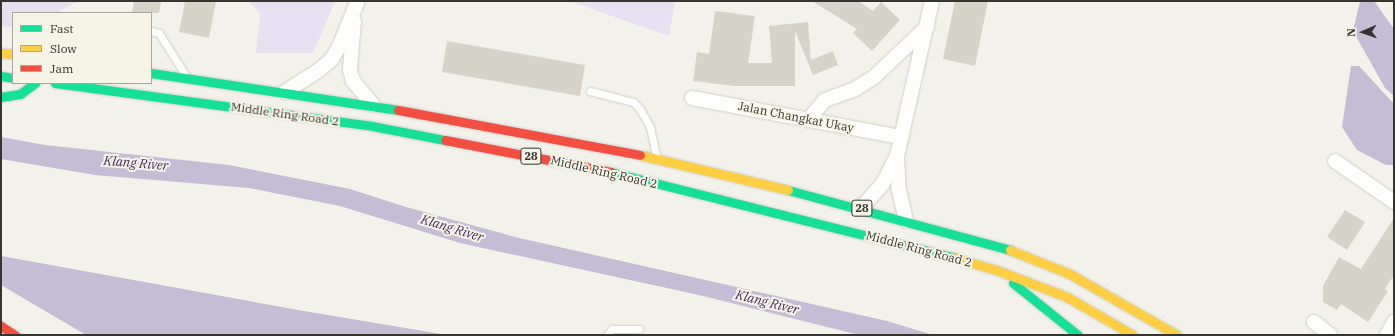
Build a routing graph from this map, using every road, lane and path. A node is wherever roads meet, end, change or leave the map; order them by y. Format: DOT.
graph roads {
  1 [pos="932,1"];
  2 [pos="357,2"];
  3 [pos="927,27"];
  4 [pos="152,31"];
  5 [pos="1,52"];
  6 [pos="12,54"];
  7 [pos="152,73"];
  8 [pos="1,76"];
  9 [pos="12,78"];
  10 [pos="187,78"];
  11 [pos="34,84"];
  12 [pos="62,84"];
  13 [pos="590,91"];
  14 [pos="285,92"];
  15 [pos="1,97"];
  16 [pos="692,98"];
  17 [pos="373,105"];
  18 [pos="810,119"];
  19 [pos="900,137"];
  20 [pos="896,156"];
  21 [pos="656,158"];
  22 [pos="1335,161"];
  23 [pos="1394,202"];
  24 [pos="861,208"];
  25 [pos="906,220"];
  26 [pos="998,271"];
  27 [pos="1314,322"];
  28 [pos="1394,322"];
  29 [pos="1,326"];
  30 [pos="639,329"];
  31 [pos="15,335"];
  32 [pos="607,335"];
  33 [pos="1078,335"];
  34 [pos="1133,335"];
  35 [pos="1178,335"];
  36 [pos="1330,335"];
  37 [pos="1387,335"];
  1 -- 3 [label="street"];
  2 -- 14 [label="street"];
  2 -- 17 [label="street"];
  3 -- 18 [label="street"];
  3 -- 19 [label="street"];
  4 -- 10 [label="lane"];
  5 -- 6 [label="main road"];
  7 -- 10 [label="main road, Middle Ring Road 2 / 28"];
  8 -- 9 [label="main road"];
  10 -- 14 [label="main road, Middle Ring Road 2 / 28"];
  11 -- 15 [label="main road"];
  12 -- 26 [label="main road, Middle Ring Road 2 / 28"];
  13 -- 21 [label="lane"];
  14 -- 17 [label="main road, Middle Ring Road 2 / 28"];
  16 -- 18 [label="street, Jalan Changkat Ukay"];
  17 -- 21 [label="main road, Middle Ring Road 2 / 28"];
  18 -- 19 [label="street, Jalan Changkat Ukay"];
  19 -- 20 [label="street"];
  20 -- 24 [label="street"];
  20 -- 25 [label="street"];
  21 -- 24 [label="main road, Middle Ring Road 2 / 28"];
  22 -- 23 [label="street"];
  24 -- 25 [label="main road, Middle Ring Road 2 / 28"];
  25 -- 35 [label="main road, Middle Ring Road 2 / 28"];
  26 -- 33 [label="main road"];
  26 -- 34 [label="main road, Middle Ring Road 2 / 28"];
  27 -- 36 [label="street"];
  28 -- 37 [label="street"];
  29 -- 31 [label="main road"];
  30 -- 32 [label="lane"];
}
